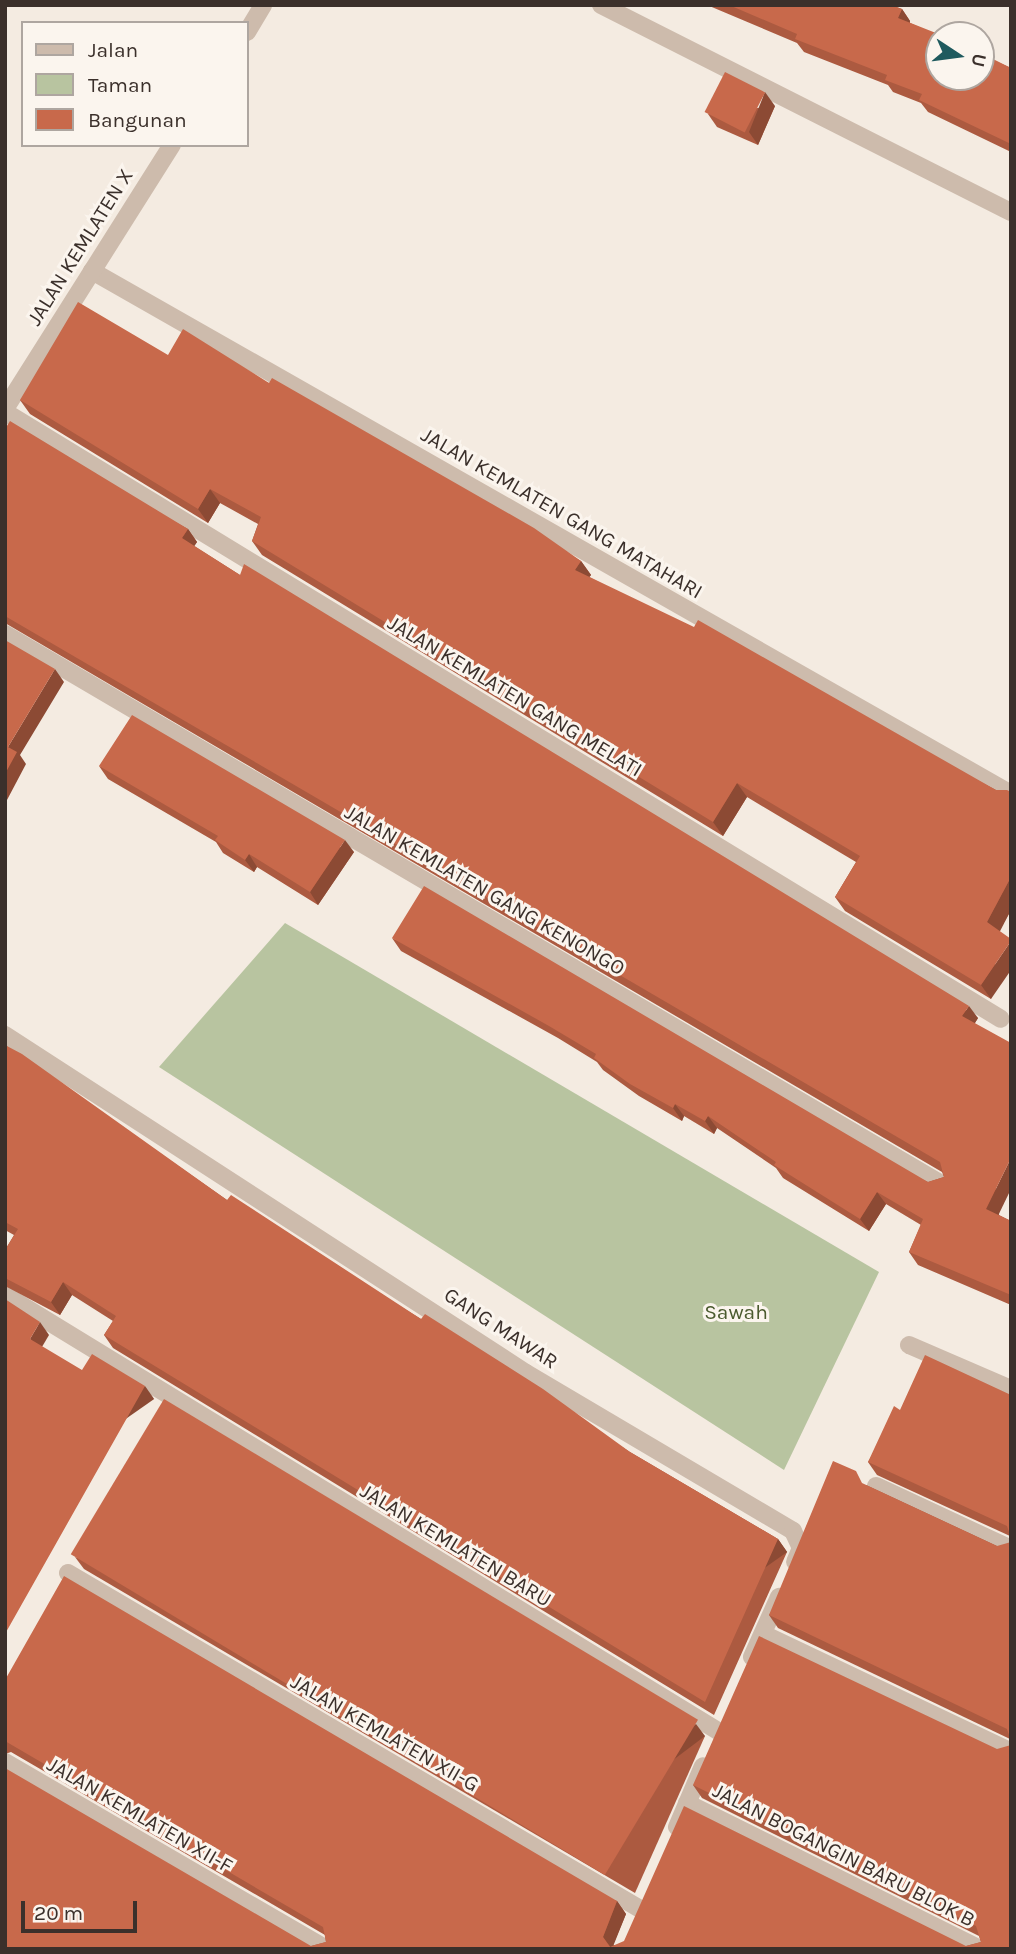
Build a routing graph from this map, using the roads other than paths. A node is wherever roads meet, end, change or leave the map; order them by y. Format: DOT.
graph roads {
  1 [pos="263,5"];
  2 [pos="601,5"];
  3 [pos="248,30"];
  4 [pos="171,147"];
  5 [pos="1011,212"];
  6 [pos="92,271"];
  7 [pos="5,410"];
  8 [pos="5,634"];
  9 [pos="1011,794"];
  10 [pos="1001,1019"];
  11 [pos="5,1035"];
  12 [pos="943,1185"];
  13 [pos="5,1296"];
  14 [pos="909,1345"];
  15 [pos="1011,1389"];
  16 [pos="876,1486"];
  17 [pos="1011,1549"];
  18 [pos="68,1573"];
  19 [pos="763,1634"];
  20 [pos="743,1676"];
  21 [pos="728,1709"];
  22 [pos="718,1731"];
  23 [pos="1011,1752"];
  24 [pos="5,1762"];
  25 [pos="687,1803"];
  26 [pos="667,1850"];
  27 [pos="652,1886"];
  28 [pos="642,1910"];
  29 [pos="632,1929"];
  30 [pos="326,1949"];
  31 [pos="979,1949"];
  1 -- 3 [label="street"];
  2 -- 5 [label="street"];
  4 -- 6 [label="street, JALAN KEMLATEN X"];
  6 -- 7 [label="street, JALAN KEMLATEN X"];
  6 -- 9 [label="street, JALAN KEMLATEN GANG MATAHARI"];
  7 -- 10 [label="street, JALAN KEMLATEN GANG MELATI"];
  8 -- 12 [label="street, JALAN KEMLATEN GANG KENONGO"];
  11 -- 19 [label="street, GANG MAWAR"];
  13 -- 22 [label="street, JALAN KEMLATEN BARU"];
  14 -- 15 [label="street"];
  16 -- 17 [label="street"];
  18 -- 28 [label="street, JALAN KEMLATEN XII-G"];
  19 -- 20 [label="street, GANG MAWAR"];
  19 -- 23 [label="street"];
  21 -- 22 [label="street"];
  22 -- 25 [label="street"];
  24 -- 30 [label="street, JALAN KEMLATEN XII-F"];
  25 -- 26 [label="street"];
  25 -- 31 [label="street, JALAN BOGANGIN BARU BLOK B"];
  27 -- 28 [label="street"];
  28 -- 29 [label="street"];
}
